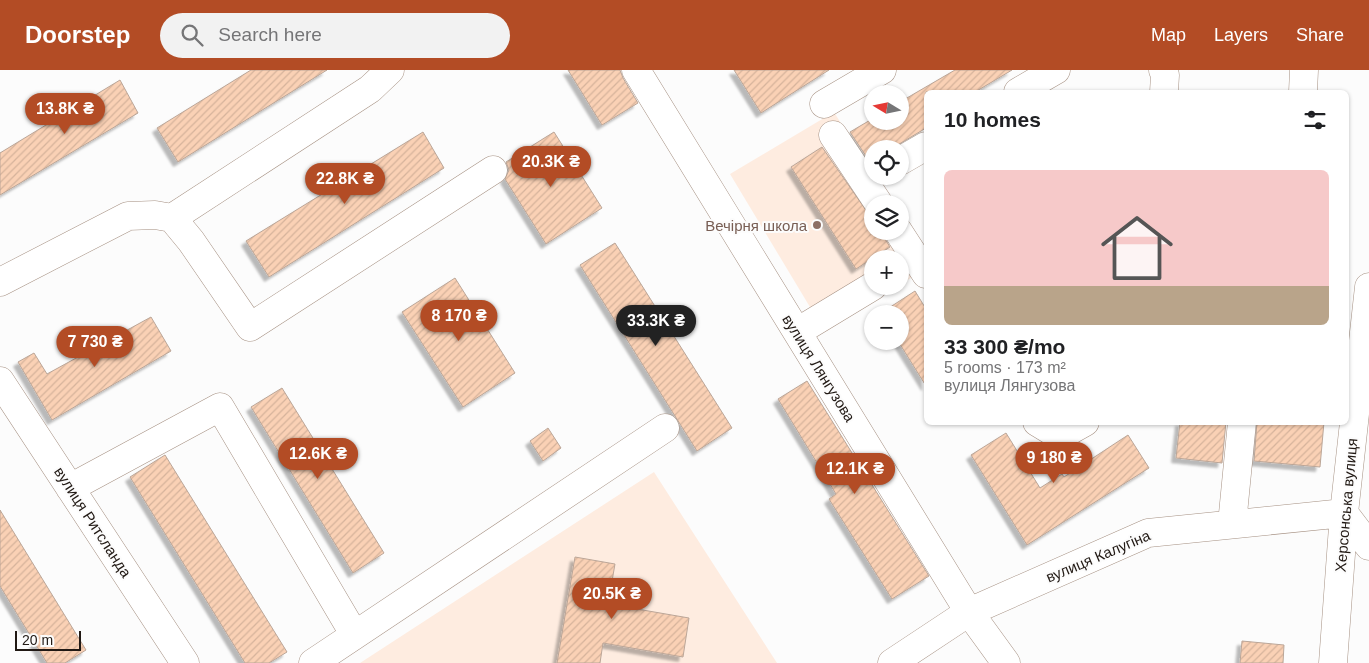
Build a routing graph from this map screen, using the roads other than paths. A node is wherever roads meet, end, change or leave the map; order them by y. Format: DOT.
graph roads {
  1 [pos="390,70"];
  2 [pos="636,70"];
  3 [pos="882,70"];
  4 [pos="1056,70"];
  5 [pos="1163,70"];
  6 [pos="1304,70"];
  7 [pos="1021,90"];
  8 [pos="1164,90"];
  9 [pos="1303,90"];
  10 [pos="824,104"];
  11 [pos="833,135"];
  12 [pos="924,147"];
  13 [pos="909,156"];
  14 [pos="493,170"];
  15 [pos="872,187"];
  16 [pos="172,218"];
  17 [pos="903,240"];
  18 [pos="917,265"];
  19 [pos="0,282"];
  20 [pos="1369,287"];
  21 [pos="864,291"];
  22 [pos="797,332"];
  23 [pos="0,381"];
  24 [pos="1042,425"];
  25 [pos="1080,425"];
  26 [pos="1242,425"];
  27 [pos="665,428"];
  28 [pos="70,488"];
  29 [pos="1344,513"];
  30 [pos="1232,524"];
  31 [pos="1369,546"];
  32 [pos="968,612"];
  33 [pos="354,634"];
  34 [pos="175,659"];
  35 [pos="313,663"];
  36 [pos="892,663"];
  37 [pos="1006,663"];
  38 [pos="1333,663"];
  1 -- 16 [label="street"];
  2 -- 22 [label="street, вулиця Лянгузова"];
  3 -- 10 [label="street"];
  4 -- 7 [label="street"];
  5 -- 8 [label="street"];
  6 -- 9 [label="street"];
  11 -- 15 [label="street"];
  12 -- 13 [label="street"];
  14 -- 16 [label="street"];
  16 -- 19 [label="street"];
  17 -- 18 [label="street"];
  20 -- 29 [label="street, Херсонська вулиця"];
  21 -- 22 [label="street"];
  22 -- 32 [label="street, вулиця Лянгузова"];
  23 -- 28 [label="street, вулиця Ритсланда"];
  24 -- 25 [label="street"];
  26 -- 30 [label="street"];
  27 -- 33 [label="street"];
  28 -- 33 [label="street"];
  28 -- 34 [label="street, вулиця Ритсланда"];
  29 -- 30 [label="street, вулиця Калугіна"];
  29 -- 31 [label="street"];
  29 -- 38 [label="street, Херсонська вулиця"];
  30 -- 32 [label="street, вулиця Калугіна"];
  32 -- 36 [label="street, вулиця Калугіна"];
  32 -- 37 [label="street, вулиця Лянгузова"];
  33 -- 35 [label="street"];
}
